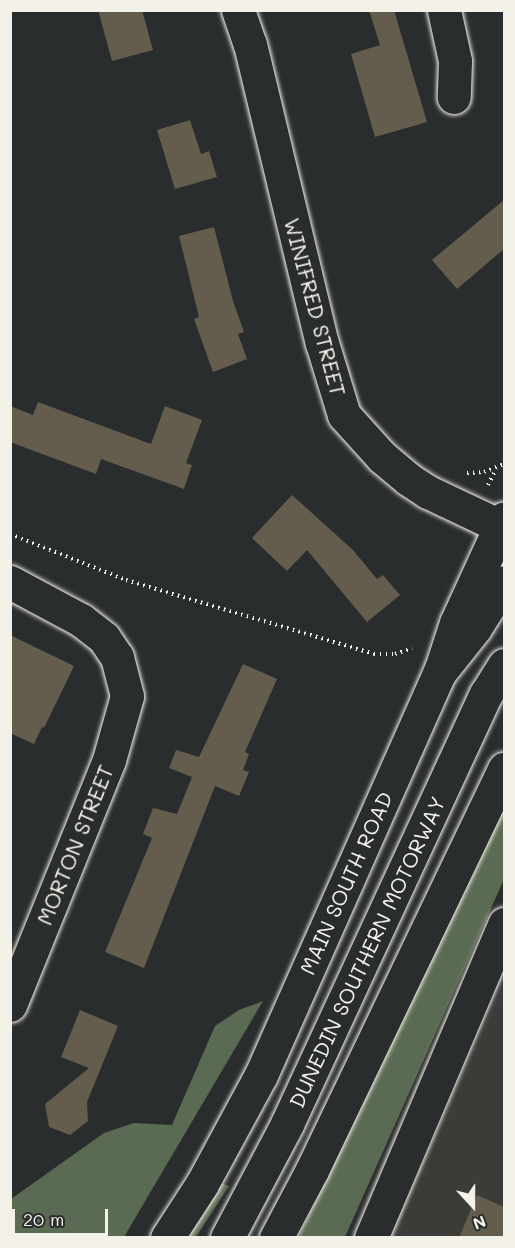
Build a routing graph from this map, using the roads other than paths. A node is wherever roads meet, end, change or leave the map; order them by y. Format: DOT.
graph roads {
  1 [pos="238,10"];
  2 [pos="444,10"];
  3 [pos="454,97"];
  4 [pos="502,522"];
  5 [pos="10,582"];
  6 [pos="504,582"];
  7 [pos="504,665"];
  8 [pos="440,672"];
  9 [pos="504,769"];
  10 [pos="504,924"];
  11 [pos="11,1000"];
  12 [pos="167,1238"];
  13 [pos="226,1238"];
  14 [pos="276,1238"];
  15 [pos="371,1238"];
  1 -- 4 [label="main road, WINIFRED STREET"];
  2 -- 3 [label="main road"];
  4 -- 8 [label="main road, MAIN SOUTH ROAD"];
  5 -- 11 [label="main road, MORTON STREET"];
  6 -- 8 [label="main road"];
  7 -- 13 [label="main road, DUNEDIN SOUTHERN MOTORWAY"];
  8 -- 12 [label="main road, MAIN SOUTH ROAD"];
  9 -- 14 [label="main road, DUNEDIN SOUTHERN MOTORWAY"];
  10 -- 15 [label="main road"];
}
